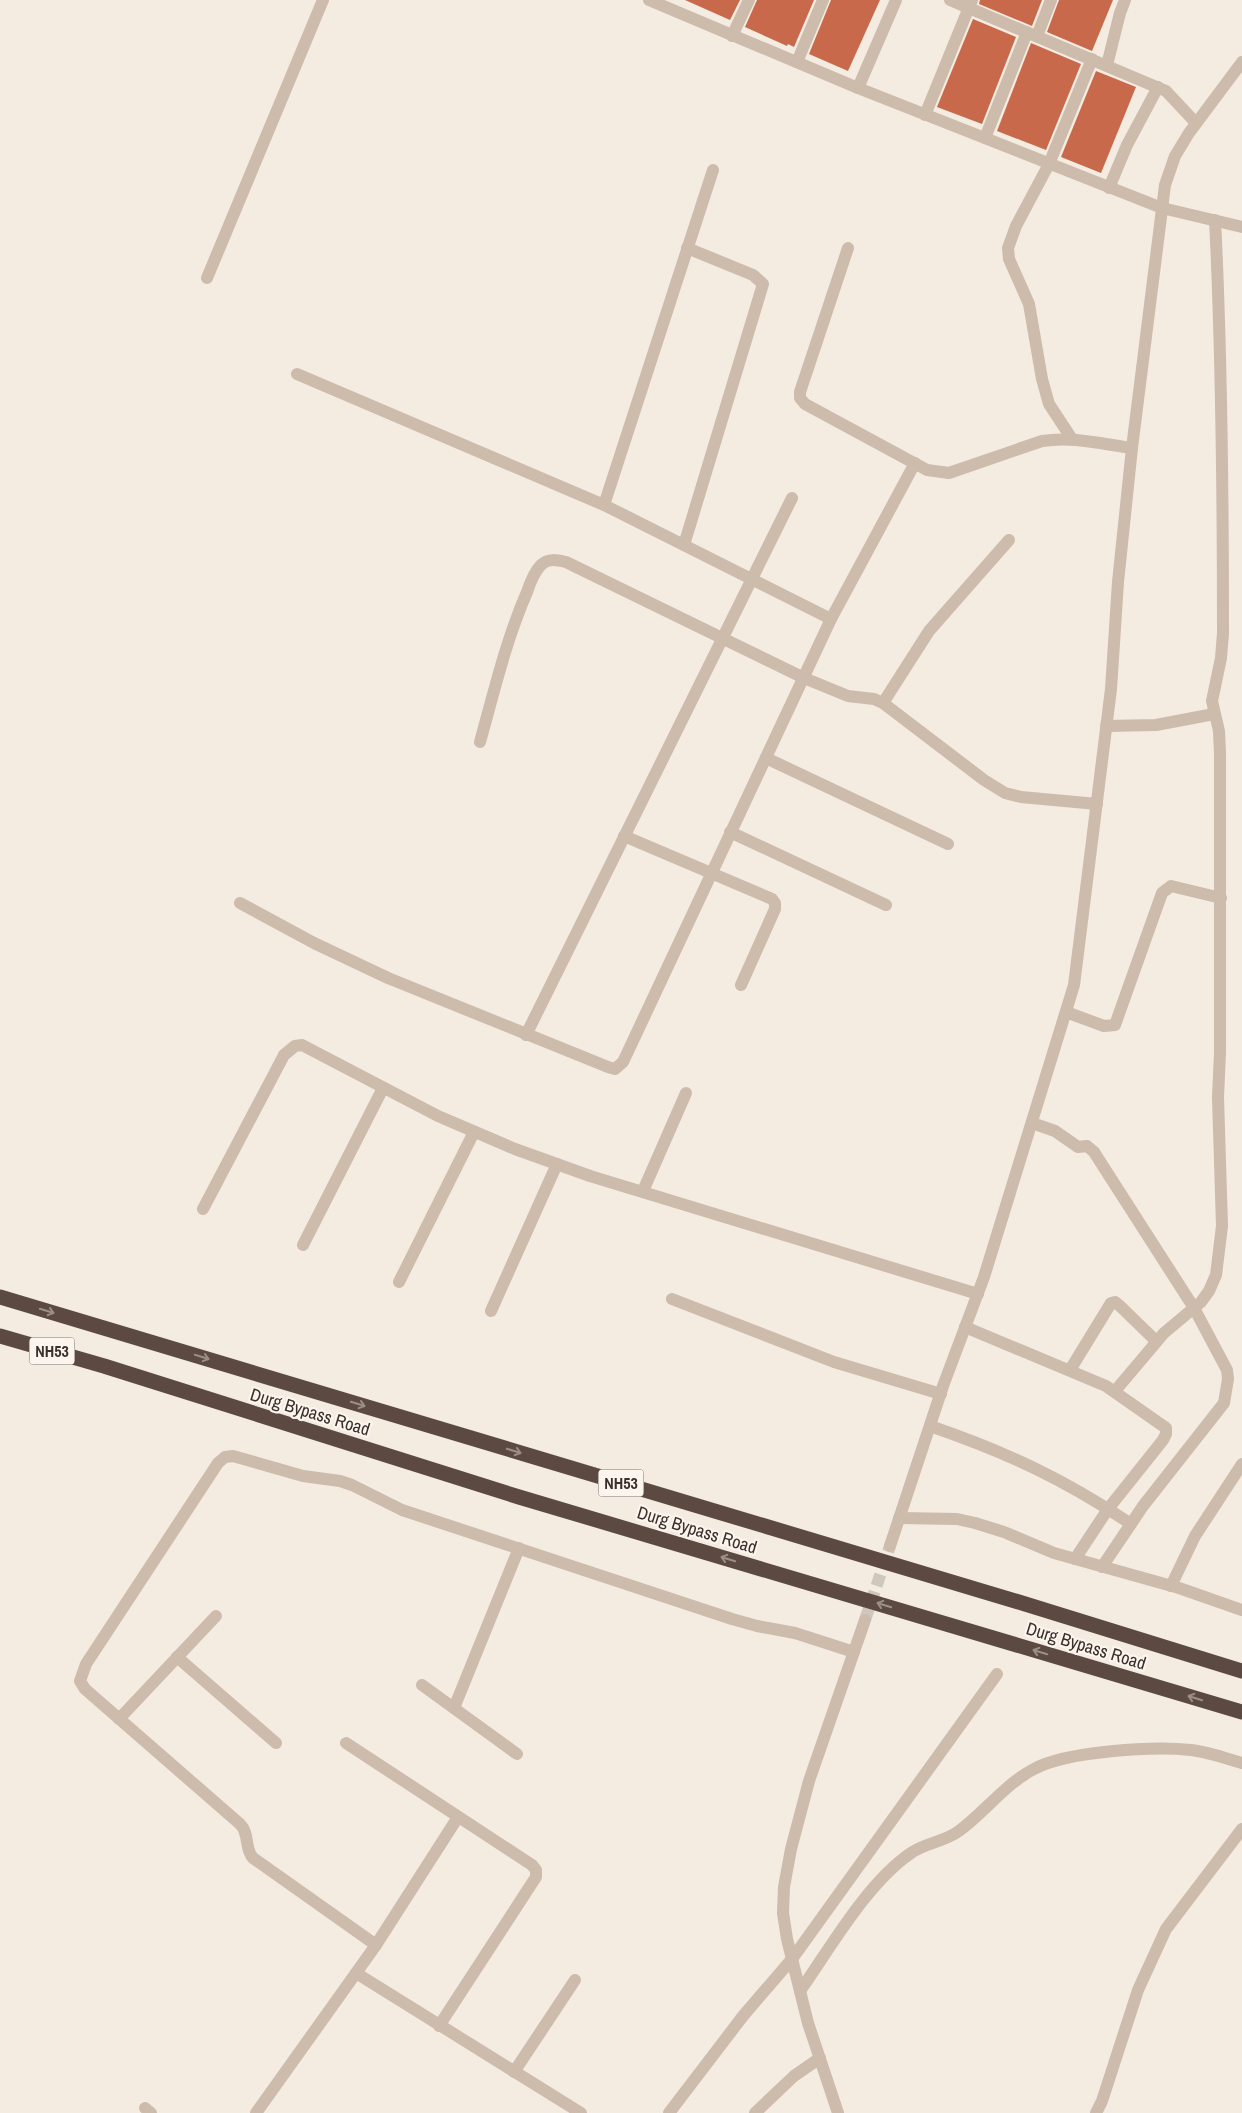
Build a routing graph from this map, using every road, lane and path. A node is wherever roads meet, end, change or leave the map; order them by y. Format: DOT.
graph roads {
  1 [pos="323,0"];
  2 [pos="649,0"];
  3 [pos="749,0"];
  4 [pos="824,0"];
  5 [pos="896,0"];
  6 [pos="950,0"];
  7 [pos="1050,0"];
  8 [pos="1125,0"];
  9 [pos="970,4"];
  10 [pos="676,5"];
  11 [pos="1032,34"];
  12 [pos="732,36"];
  13 [pos="1092,59"];
  14 [pos="797,62"];
  15 [pos="1242,62"];
  16 [pos="1107,65"];
  17 [pos="1158,87"];
  18 [pos="858,88"];
  19 [pos="925,115"];
  20 [pos="1196,123"];
  21 [pos="984,138"];
  22 [pos="1049,164"];
  23 [pos="713,170"];
  24 [pos="1109,188"];
  25 [pos="1162,208"];
  26 [pos="1215,220"];
  27 [pos="1242,227"];
  28 [pos="687,248"];
  29 [pos="848,248"];
  30 [pos="207,278"];
  31 [pos="296,374"];
  32 [pos="1072,439"];
  33 [pos="1132,448"];
  34 [pos="915,464"];
  35 [pos="792,498"];
  36 [pos="604,505"];
  37 [pos="1009,540"];
  38 [pos="684,545"];
  39 [pos="752,580"];
  40 [pos="831,620"];
  41 [pos="722,640"];
  42 [pos="804,678"];
  43 [pos="883,703"];
  44 [pos="1214,714"];
  45 [pos="1106,726"];
  46 [pos="480,742"];
  47 [pos="766,758"];
  48 [pos="1097,804"];
  49 [pos="730,832"];
  50 [pos="624,836"];
  51 [pos="948,844"];
  52 [pos="711,872"];
  53 [pos="1221,898"];
  54 [pos="240,903"];
  55 [pos="886,905"];
  56 [pos="741,985"];
  57 [pos="1066,1012"];
  58 [pos="526,1035"];
  59 [pos="383,1088"];
  60 [pos="686,1093"];
  61 [pos="1032,1123"];
  62 [pos="474,1132"];
  63 [pos="557,1164"];
  64 [pos="643,1191"];
  65 [pos="203,1209"];
  66 [pos="303,1244"];
  67 [pos="399,1282"];
  68 [pos="978,1294"];
  69 [pos="0,1297"];
  70 [pos="672,1299"];
  71 [pos="491,1310"];
  72 [pos="1187,1314"];
  73 [pos="966,1327"];
  74 [pos="0,1336"];
  75 [pos="1156,1342"];
  76 [pos="1070,1370"];
  77 [pos="1115,1391"];
  78 [pos="941,1394"];
  79 [pos="930,1426"];
  80 [pos="1242,1464"];
  81 [pos="1108,1509"];
  82 [pos="899,1518"];
  83 [pos="1131,1524"];
  84 [pos="890,1546"];
  85 [pos="519,1548"];
  86 [pos="1074,1559"];
  87 [pos="1102,1567"];
  88 [pos="1171,1586"];
  89 [pos="1242,1610"];
  90 [pos="216,1616"];
  91 [pos="865,1620"];
  92 [pos="854,1652"];
  93 [pos="177,1657"];
  94 [pos="1242,1671"];
  95 [pos="997,1674"];
  96 [pos="422,1685"];
  97 [pos="454,1708"];
  98 [pos="1242,1712"];
  99 [pos="119,1719"];
  100 [pos="276,1743"];
  101 [pos="346,1743"];
  102 [pos="517,1754"];
  103 [pos="1242,1763"];
  104 [pos="458,1817"];
  105 [pos="1242,1829"];
  106 [pos="376,1945"];
  107 [pos="792,1959"];
  108 [pos="356,1973"];
  109 [pos="575,1980"];
  110 [pos="799,1986"];
  111 [pos="440,2026"];
  112 [pos="820,2058"];
  113 [pos="514,2072"];
  114 [pos="256,2113"];
  115 [pos="580,2113"];
  116 [pos="669,2113"];
  117 [pos="755,2113"];
  118 [pos="838,2113"];
  119 [pos="1096,2113"];
  1 -- 30 [label="street"];
  2 -- 10 [label="street"];
  3 -- 12 [label="street"];
  4 -- 14 [label="street"];
  5 -- 18 [label="street"];
  6 -- 9 [label="street"];
  7 -- 11 [label="street"];
  8 -- 16 [label="street"];
  9 -- 11 [label="street"];
  9 -- 19 [label="street"];
  10 -- 12 [label="street"];
  11 -- 13 [label="street"];
  11 -- 21 [label="street"];
  12 -- 14 [label="street"];
  13 -- 16 [label="street"];
  13 -- 22 [label="street"];
  14 -- 18 [label="street"];
  15 -- 20 [label="street"];
  16 -- 17 [label="street"];
  17 -- 20 [label="street"];
  17 -- 24 [label="street"];
  18 -- 19 [label="street"];
  19 -- 21 [label="street"];
  20 -- 25 [label="street"];
  21 -- 22 [label="street"];
  22 -- 24 [label="street"];
  22 -- 32 [label="street"];
  23 -- 28 [label="street"];
  24 -- 25 [label="street"];
  25 -- 26 [label="street"];
  25 -- 33 [label="street"];
  26 -- 27 [label="street"];
  26 -- 44 [label="street"];
  28 -- 36 [label="street"];
  28 -- 38 [label="street"];
  29 -- 34 [label="street"];
  31 -- 36 [label="street"];
  32 -- 33 [label="street"];
  32 -- 34 [label="street"];
  33 -- 45 [label="street"];
  34 -- 40 [label="street"];
  35 -- 39 [label="street"];
  36 -- 38 [label="street"];
  37 -- 43 [label="street"];
  38 -- 39 [label="street"];
  39 -- 40 [label="street"];
  39 -- 41 [label="street"];
  40 -- 42 [label="street"];
  41 -- 42 [label="street"];
  41 -- 46 [label="street"];
  41 -- 50 [label="street"];
  42 -- 43 [label="street"];
  42 -- 47 [label="street"];
  43 -- 48 [label="street"];
  44 -- 45 [label="street"];
  44 -- 53 [label="street"];
  45 -- 48 [label="street"];
  47 -- 49 [label="street"];
  47 -- 51 [label="street"];
  48 -- 57 [label="street"];
  49 -- 52 [label="street"];
  49 -- 55 [label="street"];
  50 -- 52 [label="street"];
  50 -- 58 [label="street"];
  52 -- 56 [label="street"];
  52 -- 58 [label="street"];
  53 -- 57 [label="street"];
  53 -- 72 [label="street"];
  54 -- 58 [label="street"];
  57 -- 61 [label="street"];
  59 -- 62 [label="street"];
  59 -- 65 [label="street"];
  59 -- 66 [label="street"];
  60 -- 64 [label="street"];
  61 -- 68 [label="street"];
  61 -- 72 [label="street"];
  62 -- 63 [label="street"];
  62 -- 67 [label="street"];
  63 -- 64 [label="street"];
  63 -- 71 [label="street"];
  64 -- 68 [label="street"];
  68 -- 73 [label="street"];
  69 -- 94 [label="highway, Durg Bypass Road / NH53, one-way"];
  70 -- 78 [label="street"];
  72 -- 75 [label="street"];
  72 -- 83 [label="street"];
  73 -- 76 [label="street"];
  73 -- 78 [label="street"];
  98 -- 74 [label="highway, Durg Bypass Road / NH53, one-way"];
  75 -- 76 [label="street"];
  75 -- 77 [label="street"];
  76 -- 77 [label="street"];
  77 -- 81 [label="street"];
  78 -- 79 [label="street"];
  79 -- 81 [label="street"];
  79 -- 82 [label="street"];
  80 -- 88 [label="street"];
  81 -- 83 [label="street"];
  81 -- 86 [label="street"];
  82 -- 84 [label="street"];
  82 -- 86 [label="street"];
  83 -- 87 [label="street"];
  85 -- 92 [label="street"];
  85 -- 97 [label="street"];
  85 -- 99 [label="street"];
  86 -- 87 [label="street"];
  87 -- 88 [label="street"];
  88 -- 89 [label="street"];
  90 -- 93 [label="street"];
  91 -- 92 [label="street"];
  92 -- 107 [label="street"];
  93 -- 99 [label="street"];
  93 -- 100 [label="street"];
  95 -- 107 [label="street"];
  96 -- 97 [label="street"];
  97 -- 102 [label="street"];
  99 -- 106 [label="street"];
  101 -- 104 [label="street"];
  103 -- 110 [label="street"];
  104 -- 106 [label="street"];
  104 -- 111 [label="street"];
  105 -- 119 [label="street"];
  106 -- 108 [label="street"];
  107 -- 110 [label="street"];
  107 -- 116 [label="street"];
  108 -- 111 [label="street"];
  108 -- 114 [label="street"];
  109 -- 113 [label="street"];
  110 -- 112 [label="street"];
  111 -- 113 [label="street"];
  112 -- 117 [label="street"];
  112 -- 118 [label="street"];
  113 -- 115 [label="street"];
}
